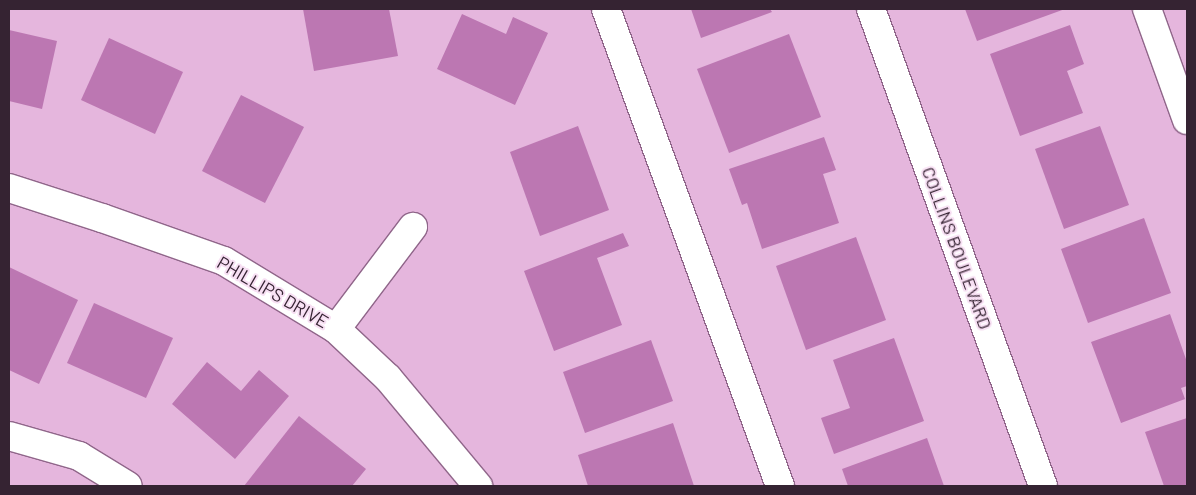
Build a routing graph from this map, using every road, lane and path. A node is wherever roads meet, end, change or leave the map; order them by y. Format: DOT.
graph roads {
  1 [pos="606,9"];
  2 [pos="871,9"];
  3 [pos="1147,9"];
  4 [pos="1187,120"];
  5 [pos="9,188"];
  6 [pos="413,227"];
  7 [pos="336,328"];
  8 [pos="9,436"];
  9 [pos="128,486"];
  10 [pos="478,486"];
  11 [pos="780,486"];
  12 [pos="1043,486"];
  1 -- 11 [label="street"];
  2 -- 12 [label="street, COLLINS BOULEVARD"];
  3 -- 4 [label="street"];
  5 -- 7 [label="street, PHILLIPS DRIVE"];
  6 -- 7 [label="street"];
  7 -- 10 [label="street, PHILLIPS DRIVE"];
  8 -- 9 [label="street"];
}
